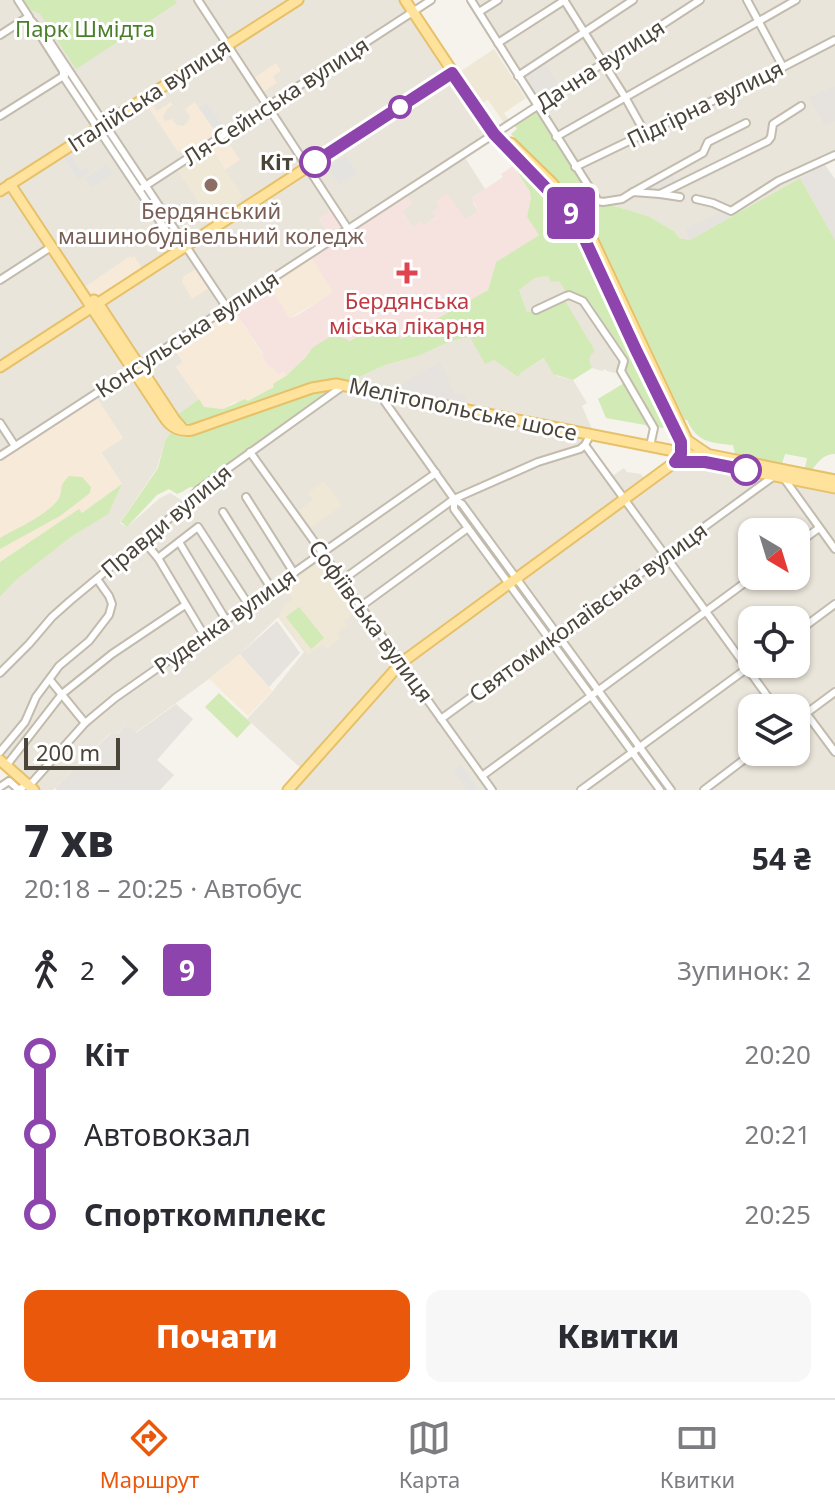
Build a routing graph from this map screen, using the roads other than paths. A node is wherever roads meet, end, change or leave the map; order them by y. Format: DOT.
graph roads {
  1 [pos="18,0"];
  2 [pos="198,0"];
  3 [pos="298,0"];
  4 [pos="405,0"];
  5 [pos="431,0"];
  6 [pos="471,0"];
  7 [pos="498,0"];
  8 [pos="564,0"];
  9 [pos="633,0"];
  10 [pos="700,0"];
  11 [pos="747,0"];
  12 [pos="796,0"];
  13 [pos="412,12"];
  14 [pos="479,12"];
  15 [pos="28,17"];
  16 [pos="759,21"];
  17 [pos="584,32"];
  18 [pos="0,35"];
  19 [pos="835,40"];
  20 [pos="498,43"];
  21 [pos="227,45"];
  22 [pos="604,63"];
  23 [pos="783,67"];
  24 [pos="452,73"];
  25 [pos="66,74"];
  26 [pos="518,76"];
  27 [pos="625,97"];
  28 [pos="267,106"];
  29 [pos="537,106"];
  30 [pos="801,106"];
  31 [pos="0,116"];
  32 [pos="746,123"];
  33 [pos="100,126"];
  34 [pos="497,133"];
  35 [pos="645,133"];
  36 [pos="556,137"];
  37 [pos="835,155"];
  38 [pos="575,167"];
  39 [pos="307,168"];
  40 [pos="13,183"];
  41 [pos="142,188"];
  42 [pos="0,191"];
  43 [pos="633,192"];
  44 [pos="660,194"];
  45 [pos="680,197"];
  46 [pos="696,199"];
  47 [pos="348,229"];
  48 [pos="53,245"];
  49 [pos="182,248"];
  50 [pos="0,280"];
  51 [pos="95,305"];
  52 [pos="227,308"];
  53 [pos="536,310"];
  54 [pos="0,367"];
  55 [pos="136,368"];
  56 [pos="345,385"];
  57 [pos="386,394"];
  58 [pos="0,423"];
  59 [pos="587,440"];
  60 [pos="15,446"];
  61 [pos="650,447"];
  62 [pos="250,452"];
  63 [pos="681,452"];
  64 [pos="0,456"];
  65 [pos="705,458"];
  66 [pos="436,473"];
  67 [pos="779,473"];
  68 [pos="835,480"];
  69 [pos="801,481"];
  70 [pos="835,488"];
  71 [pos="794,493"];
  72 [pos="246,497"];
  73 [pos="454,499"];
  74 [pos="624,499"];
  75 [pos="223,512"];
  76 [pos="468,528"];
  77 [pos="819,528"];
  78 [pos="810,535"];
  79 [pos="143,540"];
  80 [pos="179,542"];
  81 [pos="835,549"];
  82 [pos="322,554"];
  83 [pos="665,556"];
  84 [pos="158,558"];
  85 [pos="294,573"];
  86 [pos="97,579"];
  87 [pos="341,581"];
  88 [pos="513,581"];
  89 [pos="271,588"];
  90 [pos="738,588"];
  91 [pos="248,604"];
  92 [pos="835,604"];
  93 [pos="185,605"];
  94 [pos="360,607"];
  95 [pos="705,612"];
  96 [pos="226,620"];
  97 [pos="810,623"];
  98 [pos="204,635"];
  99 [pos="558,635"];
  100 [pos="550,640"];
  101 [pos="738,652"];
  102 [pos="401,663"];
  103 [pos="0,673"];
  104 [pos="738,675"];
  105 [pos="50,680"];
  106 [pos="598,690"];
  107 [pos="835,692"];
  108 [pos="62,694"];
  109 [pos="591,696"];
  110 [pos="810,710"];
  111 [pos="810,718"];
  112 [pos="441,719"];
  113 [pos="85,723"];
  114 [pos="640,747"];
  115 [pos="0,752"];
  116 [pos="835,752"];
  117 [pos="632,753"];
  118 [pos="2,762"];
  119 [pos="738,764"];
  120 [pos="482,776"];
  121 [pos="0,787"];
  122 [pos="30,787"];
  123 [pos="288,790"];
  124 [pos="492,790"];
  125 [pos="581,790"];
  126 [pos="660,790"];
  127 [pos="671,790"];
  128 [pos="704,790"];
  1 -- 15 [label="street"];
  2 -- 21 [label="street"];
  3 -- 21 [label="main road, Італійська вулиця"];
  4 -- 13 [label="main road"];
  5 -- 13 [label="street, Ля-Сейнська вулиця"];
  6 -- 14 [label="street"];
  7 -- 14 [label="street"];
  8 -- 17 [label="street"];
  8 -- 20 [label="street"];
  9 -- 17 [label="street"];
  10 -- 22 [label="street, Дачна вулиця"];
  11 -- 16 [label="street"];
  12 -- 16 [label="street"];
  13 -- 24 [label="main road"];
  13 -- 28 [label="street, Ля-Сейнська вулиця"];
  14 -- 20 [label="street"];
  15 -- 18 [label="street"];
  15 -- 25 [label="street"];
  16 -- 23 [label="street"];
  16 -- 27 [label="street"];
  17 -- 22 [label="street"];
  17 -- 26 [label="street"];
  19 -- 23 [label="street, Підгірна вулиця"];
  20 -- 26 [label="street"];
  21 -- 28 [label="street"];
  21 -- 33 [label="main road, Італійська вулиця"];
  22 -- 27 [label="street"];
  22 -- 29 [label="street, Дачна вулиця"];
  23 -- 35 [label="street, Підгірна вулиця"];
  24 -- 34 [label="main road"];
  24 -- 39 [label="main road"];
  25 -- 31 [label="street"];
  25 -- 33 [label="street"];
  26 -- 29 [label="street"];
  27 -- 35 [label="street"];
  27 -- 36 [label="street"];
  28 -- 39 [label="street"];
  28 -- 41 [label="street, Ля-Сейнська вулиця"];
  29 -- 34 [label="street, Дачна вулиця"];
  29 -- 36 [label="street"];
  30 -- 44 [label="street"];
  32 -- 43 [label="street"];
  33 -- 40 [label="main road, Італійська вулиця"];
  33 -- 41 [label="street"];
  34 -- 47 [label="street, Консульська вулиця"];
  34 -- 63 [label="main road"];
  34 -- 65 [label="main road"];
  35 -- 38 [label="street, Підгірна вулиця"];
  36 -- 38 [label="street"];
  37 -- 46 [label="street"];
  38 -- 43 [label="street"];
  39 -- 47 [label="street"];
  39 -- 49 [label="main road"];
  40 -- 42 [label="main road, Італійська вулиця"];
  40 -- 48 [label="main road"];
  41 -- 49 [label="street"];
  43 -- 44 [label="street"];
  44 -- 45 [label="street"];
  47 -- 52 [label="street, Консульська вулиця"];
  48 -- 50 [label="street"];
  48 -- 51 [label="main road"];
  49 -- 51 [label="main road"];
  49 -- 52 [label="street"];
  51 -- 54 [label="main road"];
  51 -- 55 [label="main road"];
  52 -- 55 [label="street, Консульська вулиця"];
  53 -- 61 [label="street"];
  55 -- 56 [label="main road, Мелітопольське шосе"];
  55 -- 60 [label="street, Консульська вулиця"];
  56 -- 57 [label="main road, Мелітопольське шосе"];
  56 -- 62 [label="street, Правди вулиця"];
  57 -- 59 [label="main road, Мелітопольське шосе"];
  57 -- 66 [label="street"];
  58 -- 60 [label="street"];
  59 -- 61 [label="main road, Мелітопольське шосе"];
  59 -- 73 [label="street"];
  59 -- 74 [label="street"];
  60 -- 64 [label="street, Консульська вулиця"];
  61 -- 63 [label="main road, Мелітопольське шосе"];
  62 -- 79 [label="street, Правди вулиця"];
  62 -- 82 [label="street, Софіївська вулиця"];
  63 -- 65 [label="main road"];
  63 -- 65 [label="main road"];
  63 -- 74 [label="main road"];
  65 -- 67 [label="main road"];
  66 -- 73 [label="street"];
  66 -- 82 [label="street, Руденка вулиця"];
  67 -- 68 [label="main road"];
  67 -- 69 [label="main road"];
  67 -- 71 [label="street"];
  67 -- 83 [label="street, Святомиколаївська вулиця"];
  69 -- 70 [label="main road"];
  69 -- 71 [label="street"];
  71 -- 77 [label="street"];
  72 -- 85 [label="street"];
  73 -- 76 [label="street"];
  73 -- 87 [label="street"];
  73 -- 88 [label="street"];
  74 -- 83 [label="street"];
  74 -- 88 [label="main road"];
  75 -- 89 [label="street"];
  76 -- 88 [label="street"];
  76 -- 94 [label="street"];
  77 -- 78 [label="street"];
  77 -- 81 [label="street"];
  79 -- 84 [label="street"];
  79 -- 86 [label="street, Правди вулиця"];
  80 -- 84 [label="street"];
  80 -- 91 [label="street"];
  80 -- 96 [label="street"];
  82 -- 85 [label="street, Руденка вулиця"];
  82 -- 87 [label="street, Софіївська вулиця"];
  83 -- 95 [label="street"];
  83 -- 99 [label="street, Святомиколаївська вулиця"];
  84 -- 93 [label="street"];
  85 -- 89 [label="street, Руденка вулиця"];
  86 -- 103 [label="street, Правди вулиця"];
  86 -- 105 [label="street"];
  87 -- 94 [label="street, Софіївська вулиця"];
  88 -- 99 [label="street"];
  88 -- 100 [label="street"];
  88 -- 102 [label="main road"];
  89 -- 91 [label="street, Руденка вулиця"];
  90 -- 95 [label="street"];
  91 -- 96 [label="street, Руденка вулиця"];
  92 -- 97 [label="street"];
  93 -- 98 [label="street"];
  93 -- 108 [label="street"];
  94 -- 102 [label="street, Софіївська вулиця"];
  95 -- 101 [label="street"];
  95 -- 106 [label="street"];
  96 -- 98 [label="street, Руденка вулиця"];
  98 -- 113 [label="street, Руденка вулиця"];
  99 -- 100 [label="street, Святомиколаївська вулиця"];
  99 -- 106 [label="street"];
  100 -- 109 [label="street"];
  100 -- 112 [label="street, Святомиколаївська вулиця"];
  102 -- 112 [label="street, Софіївська вулиця"];
  102 -- 123 [label="main road"];
  104 -- 114 [label="street"];
  105 -- 108 [label="street"];
  105 -- 115 [label="street"];
  106 -- 109 [label="street"];
  106 -- 114 [label="street"];
  107 -- 110 [label="street"];
  108 -- 113 [label="street"];
  108 -- 118 [label="street"];
  109 -- 117 [label="street"];
  109 -- 120 [label="street"];
  111 -- 116 [label="street"];
  112 -- 120 [label="street, Софіївська вулиця"];
  113 -- 122 [label="street, Руденка вулиця"];
  114 -- 117 [label="street"];
  114 -- 127 [label="street"];
  117 -- 125 [label="street"];
  117 -- 126 [label="street"];
  118 -- 122 [label="main road"];
  119 -- 128 [label="street"];
  120 -- 124 [label="street, Софіївська вулиця"];
  121 -- 122 [label="street"];
}
